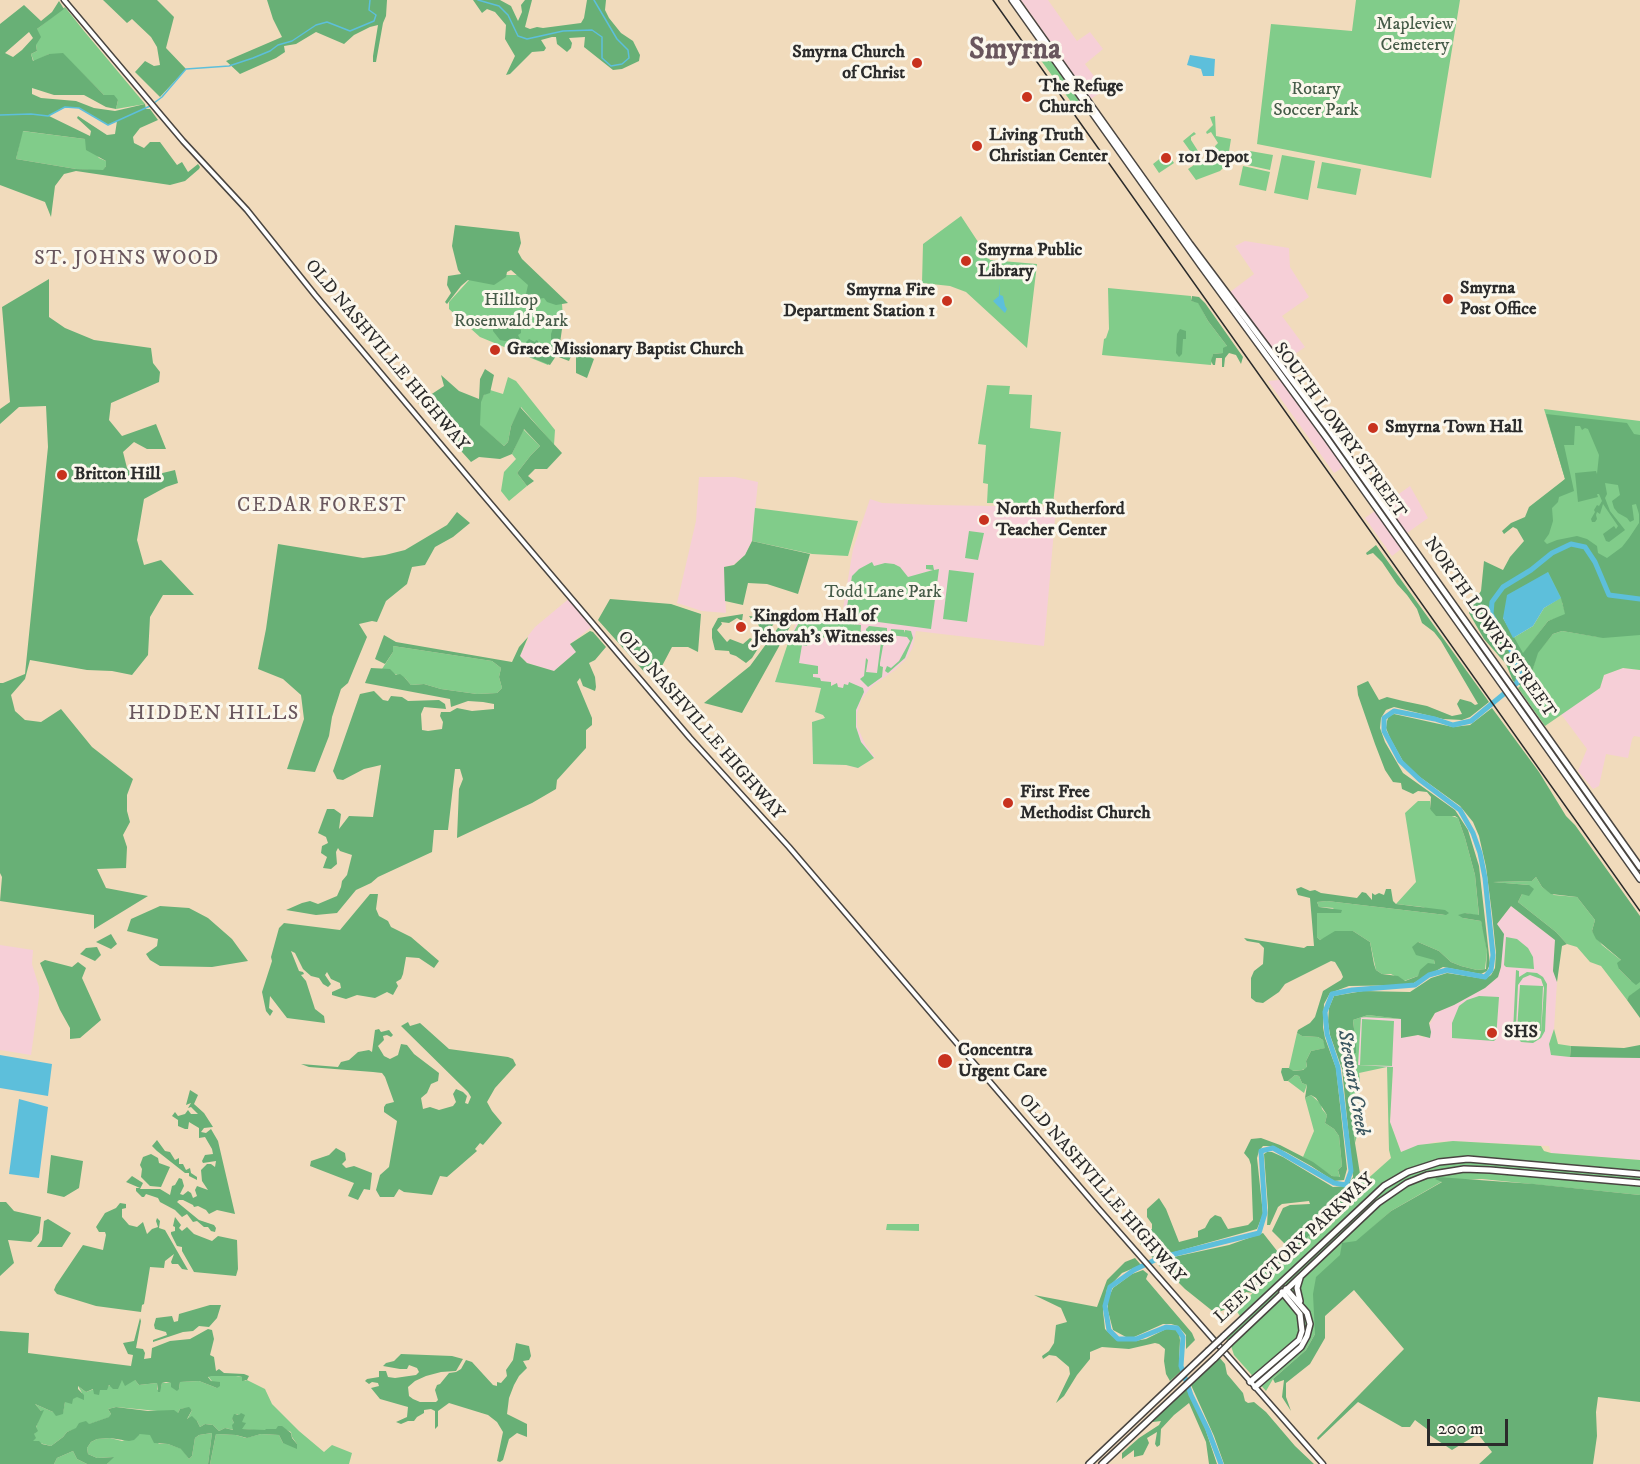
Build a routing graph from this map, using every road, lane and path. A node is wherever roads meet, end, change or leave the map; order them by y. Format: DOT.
graph roads {
  1 [pos="64,0"];
  2 [pos="1014,0"];
  3 [pos="1328,428"];
  4 [pos="1321,431"];
  5 [pos="1370,493"];
  6 [pos="1502,679"];
  7 [pos="1540,732"];
  8 [pos="1640,867"];
  9 [pos="1640,879"];
  10 [pos="1640,1174"];
  11 [pos="1640,1183"];
  12 [pos="1302,1274"];
  13 [pos="1279,1285"];
  14 [pos="1285,1291"];
  15 [pos="1293,1304"];
  16 [pos="1302,1305"];
  17 [pos="1248,1326"];
  18 [pos="1253,1385"];
  19 [pos="1089,1464"];
  20 [pos="1101,1464"];
  21 [pos="1323,1464"];
  1 -- 18 [label="main road, OLD NASHVILLE HIGHWAY"];
  2 -- 3 [label="main road, NORTH LOWRY STREET"];
  2 -- 4 [label="main road, SOUTH LOWRY STREET"];
  3 -- 4 [label="main road"];
  3 -- 5 [label="main road, NORTH LOWRY STREET"];
  4 -- 5 [label="main road, SOUTH LOWRY STREET"];
  5 -- 6 [label="main road, NORTH LOWRY STREET"];
  6 -- 7 [label="main road, NORTH LOWRY STREET"];
  6 -- 7 [label="main road"];
  7 -- 8 [label="main road, NORTH LOWRY STREET"];
  7 -- 9 [label="main road"];
  10 -- 13 [label="main road, LEE VICTORY PARKWAY"];
  11 -- 12 [label="main road, LEE VICTORY PARKWAY"];
  12 -- 14 [label="main road, LEE VICTORY PARKWAY"];
  12 -- 16 [label="main road"];
  13 -- 14 [label="main road"];
  13 -- 19 [label="main road, LEE VICTORY PARKWAY, bridge"];
  14 -- 15 [label="main road"];
  14 -- 16 [label="main road"];
  14 -- 17 [label="main road, LEE VICTORY PARKWAY"];
  15 -- 17 [label="main road"];
  15 -- 18 [label="main road"];
  16 -- 18 [label="main road"];
  17 -- 20 [label="main road, LEE VICTORY PARKWAY, bridge"];
  18 -- 21 [label="main road, OLD NASHVILLE HIGHWAY"];
}
